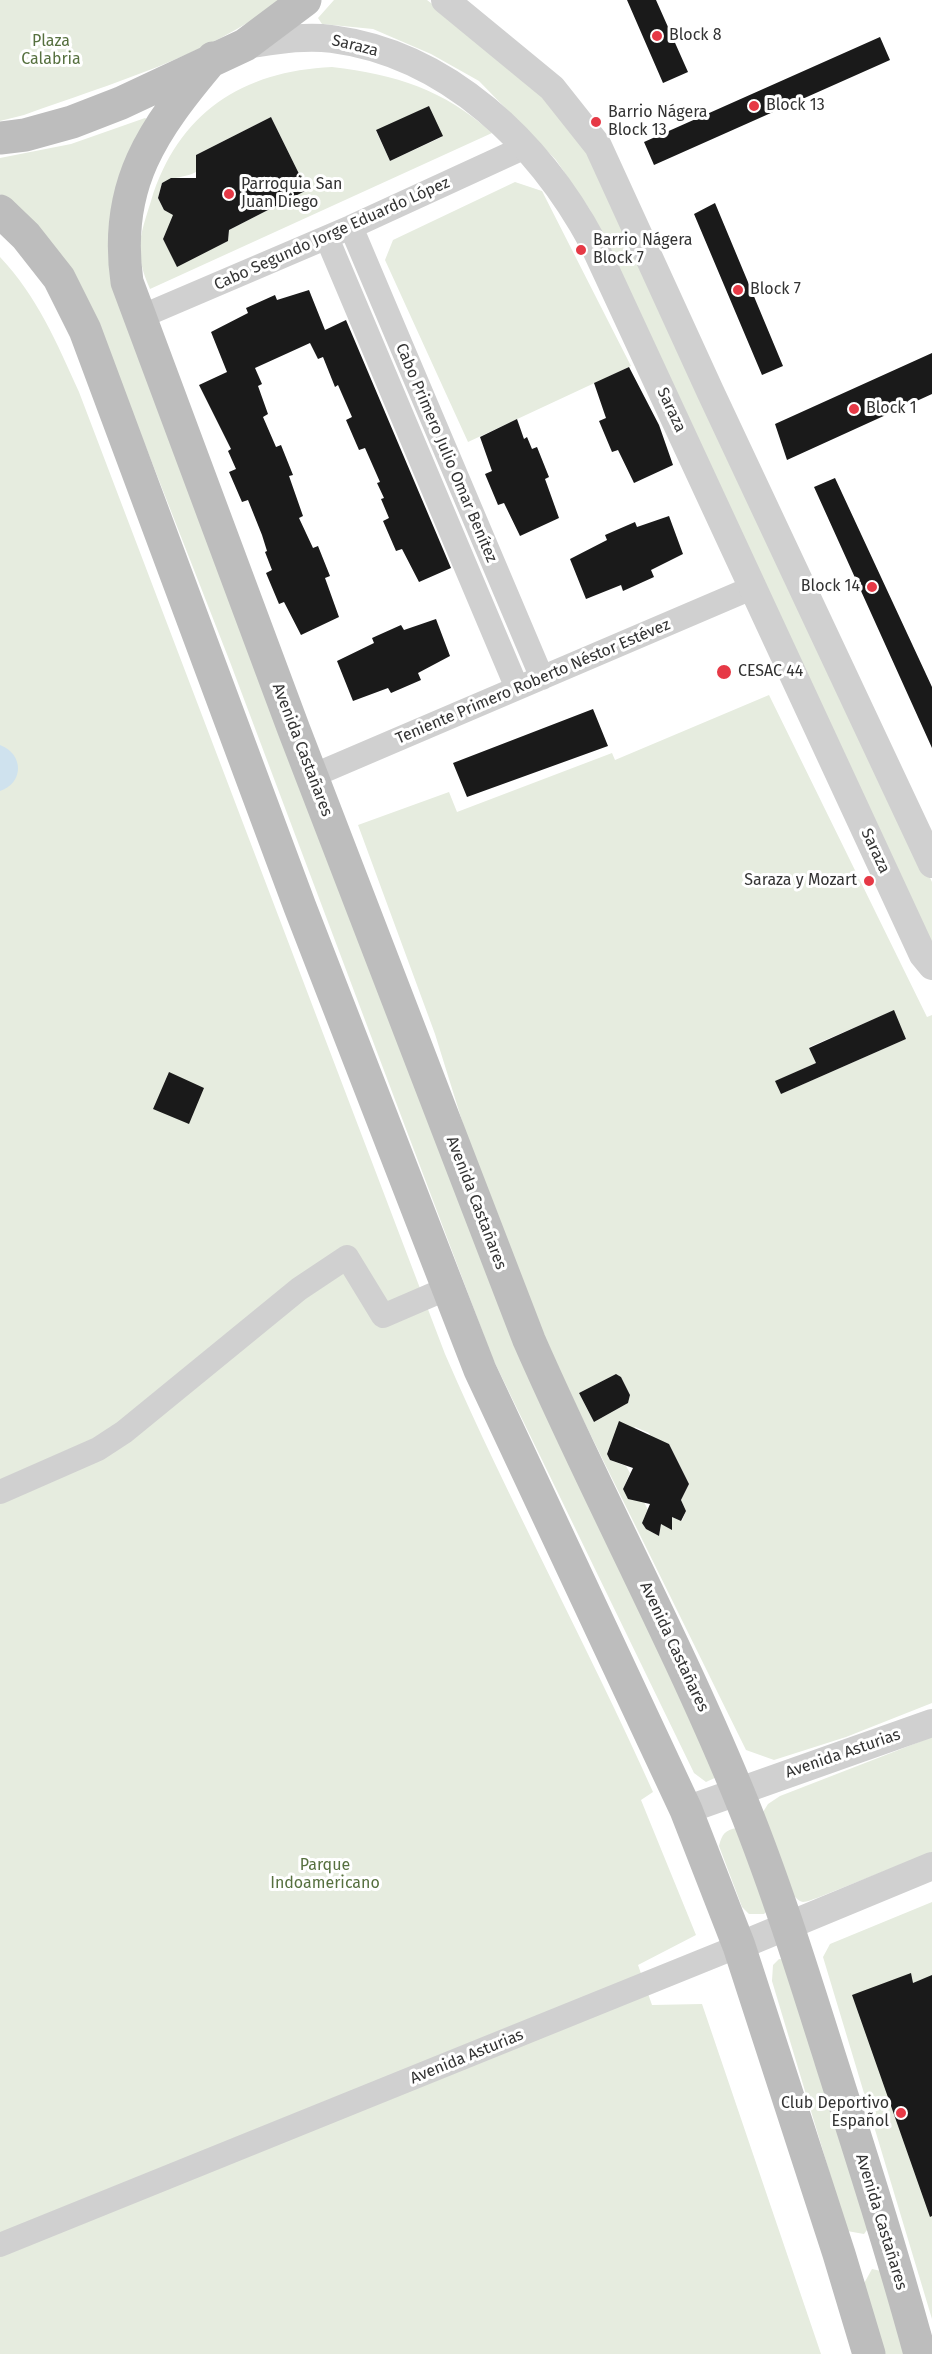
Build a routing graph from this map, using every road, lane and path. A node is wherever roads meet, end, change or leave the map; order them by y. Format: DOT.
graph roads {
  1 [pos="304,0"];
  2 [pos="445,0"];
  3 [pos="245,45"];
  4 [pos="213,58"];
  5 [pos="0,138"];
  6 [pos="525,147"];
  7 [pos="0,211"];
  8 [pos="351,227"];
  9 [pos="327,238"];
  10 [pos="138,318"];
  11 [pos="754,587"];
  12 [pos="542,678"];
  13 [pos="517,688"];
  14 [pos="312,776"];
  15 [pos="932,864"];
  16 [pos="928,960"];
  17 [pos="448,1288"];
  18 [pos="0,1492"];
  19 [pos="932,1723"];
  20 [pos="738,1791"];
  21 [pos="686,1810"];
  22 [pos="932,1866"];
  23 [pos="788,1926"];
  24 [pos="739,1946"];
  25 [pos="887,2237"];
  26 [pos="0,2245"];
  27 [pos="839,2253"];
  28 [pos="869,2354"];
  29 [pos="920,2354"];
  1 -- 3 [label="main road"];
  2 -- 15 [label="street"];
  3 -- 4 [label="main road"];
  3 -- 6 [label="street, Saraza"];
  4 -- 5 [label="main road"];
  4 -- 10 [label="main road, Avenida Castañares"];
  6 -- 8 [label="street, Cabo Segundo Jorge Eduardo López"];
  6 -- 11 [label="street, Saraza"];
  7 -- 17 [label="main road"];
  8 -- 9 [label="street, Cabo Segundo Jorge Eduardo López"];
  8 -- 12 [label="street, Cabo Primero Julio Omar Benítez"];
  9 -- 10 [label="street, Cabo Segundo Jorge Eduardo López"];
  9 -- 13 [label="street, Cabo Primero Julio Omar Benítez"];
  10 -- 14 [label="main road, Avenida Castañares"];
  11 -- 12 [label="street, Teniente Primero Roberto Néstor Estévez"];
  11 -- 16 [label="street, Saraza"];
  12 -- 13 [label="street, Teniente Primero Roberto Néstor Estévez"];
  13 -- 14 [label="street, Teniente Primero Roberto Néstor Estévez"];
  14 -- 20 [label="main road, Avenida Castañares"];
  17 -- 18 [label="street"];
  17 -- 21 [label="main road"];
  19 -- 20 [label="street, Avenida Asturias"];
  20 -- 21 [label="street, Avenida Asturias"];
  20 -- 23 [label="main road, Avenida Castañares"];
  21 -- 24 [label="main road"];
  22 -- 23 [label="street, Avenida Asturias"];
  23 -- 24 [label="street, Avenida Asturias"];
  23 -- 25 [label="main road, Avenida Castañares"];
  24 -- 26 [label="street, Avenida Asturias"];
  24 -- 27 [label="main road"];
  25 -- 27 [label="main road"];
  25 -- 29 [label="main road, Avenida Castañares"];
  27 -- 28 [label="main road"];
}
